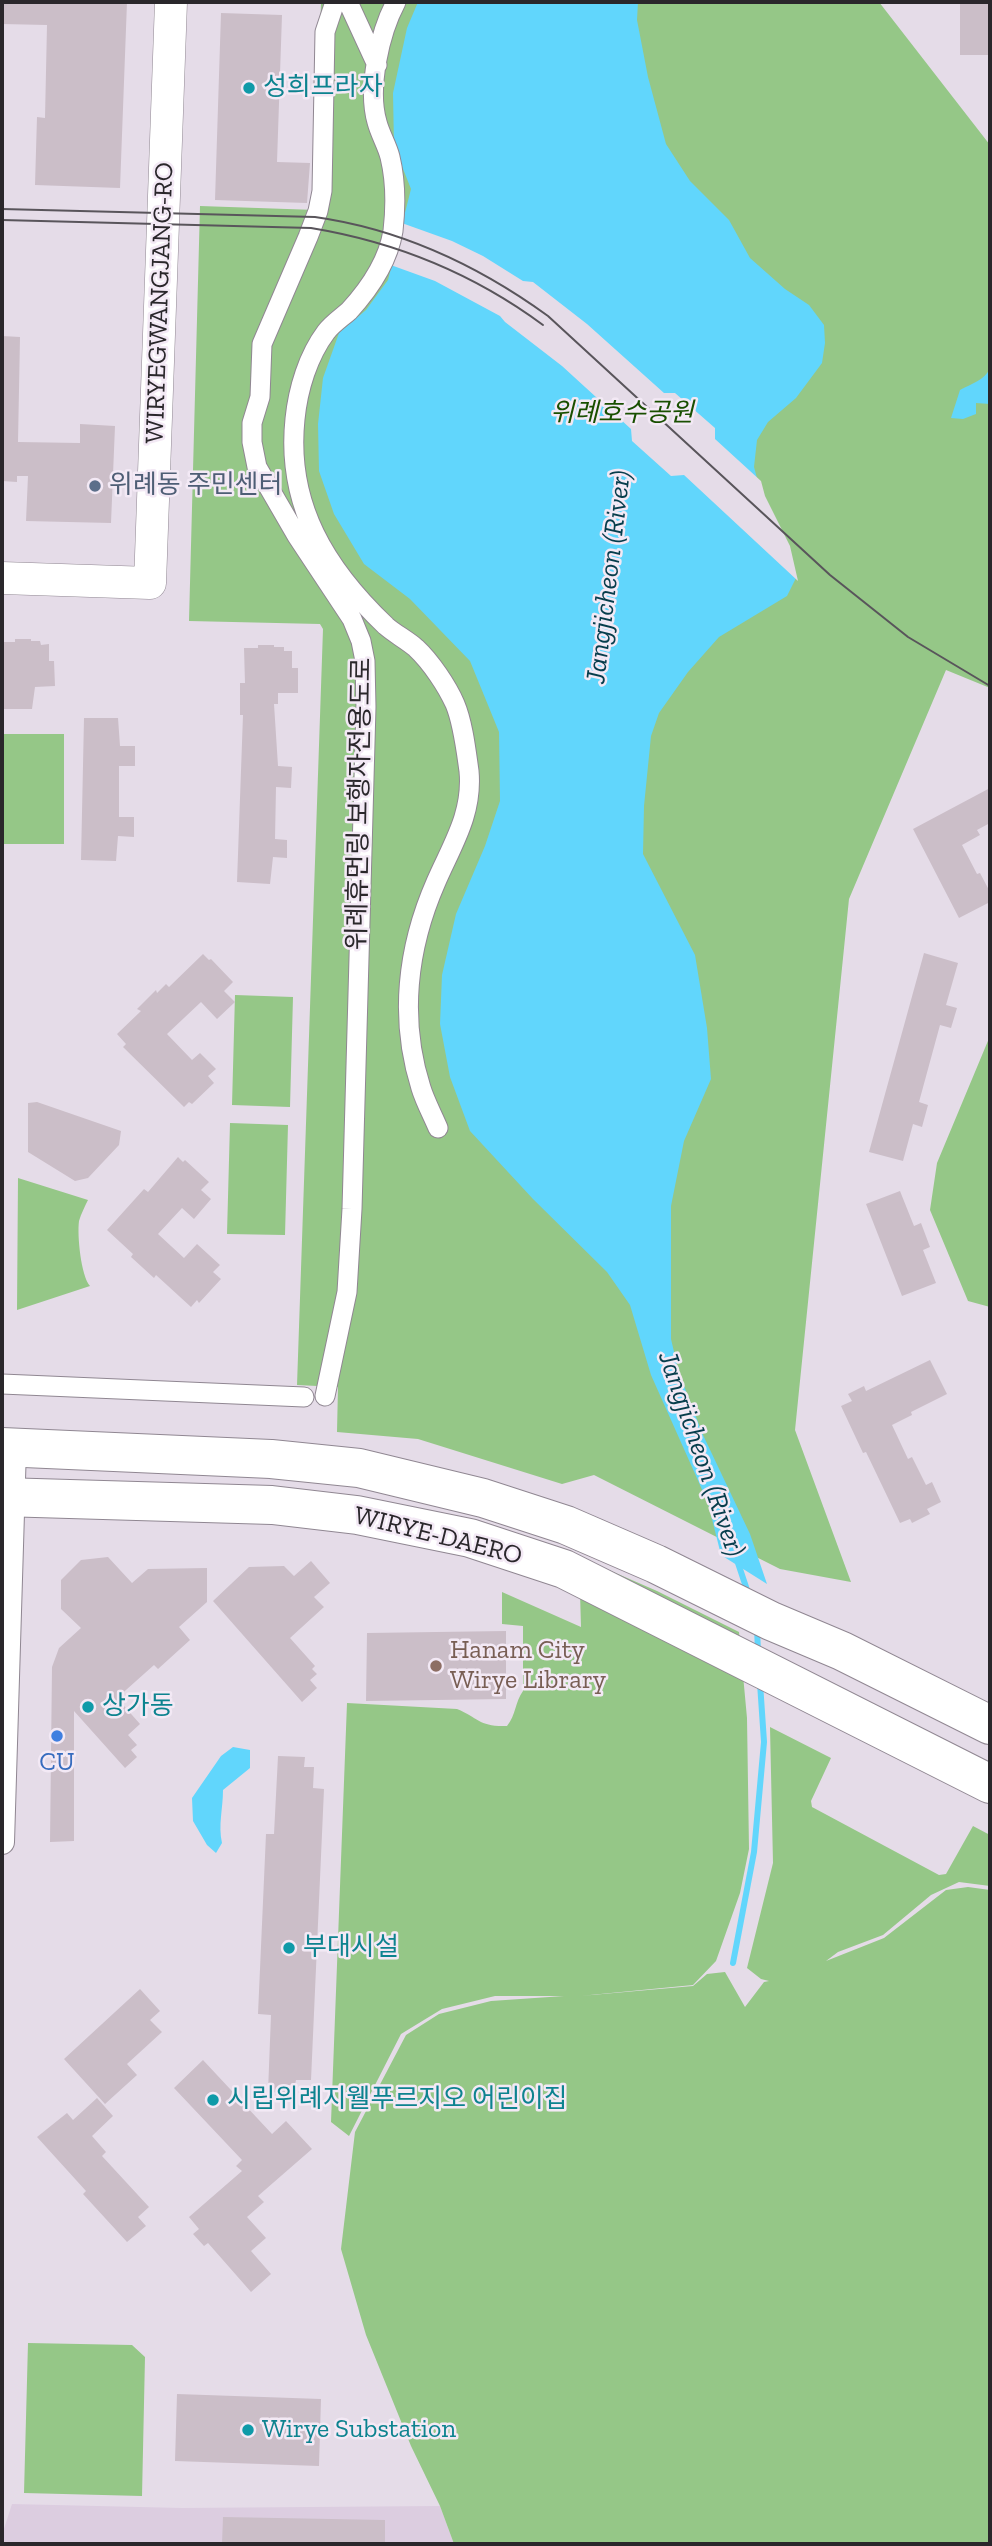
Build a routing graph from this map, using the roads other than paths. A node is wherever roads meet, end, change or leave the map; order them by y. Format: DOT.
graph roads {
  1 [pos="171,2"];
  2 [pos="335,2"];
  3 [pos="348,2"];
  4 [pos="396,2"];
  5 [pos="377,65"];
  6 [pos="2,578"];
  7 [pos="438,1128"];
  8 [pos="2,1384"];
  9 [pos="325,1396"];
  10 [pos="304,1397"];
  11 [pos="8,1447"];
  12 [pos="7,1497"];
  13 [pos="990,1725"];
  14 [pos="990,1784"];
  15 [pos="2,1842"];
  1 -- 6 [label="street, WIRYEGWANGJANG-RO"];
  2 -- 9 [label="street, 위례휴먼링 보행자전용도로"];
  3 -- 5 [label="street"];
  4 -- 5 [label="street, 위례휴먼링 보행자전용도로"];
  5 -- 7 [label="street, 위례휴먼링 보행자전용도로"];
  8 -- 10 [label="street"];
  11 -- 12 [label="street"];
  11 -- 13 [label="main road, WIRYE-DAERO"];
  12 -- 14 [label="main road, WIRYE-DAERO"];
  12 -- 15 [label="street"];
}
